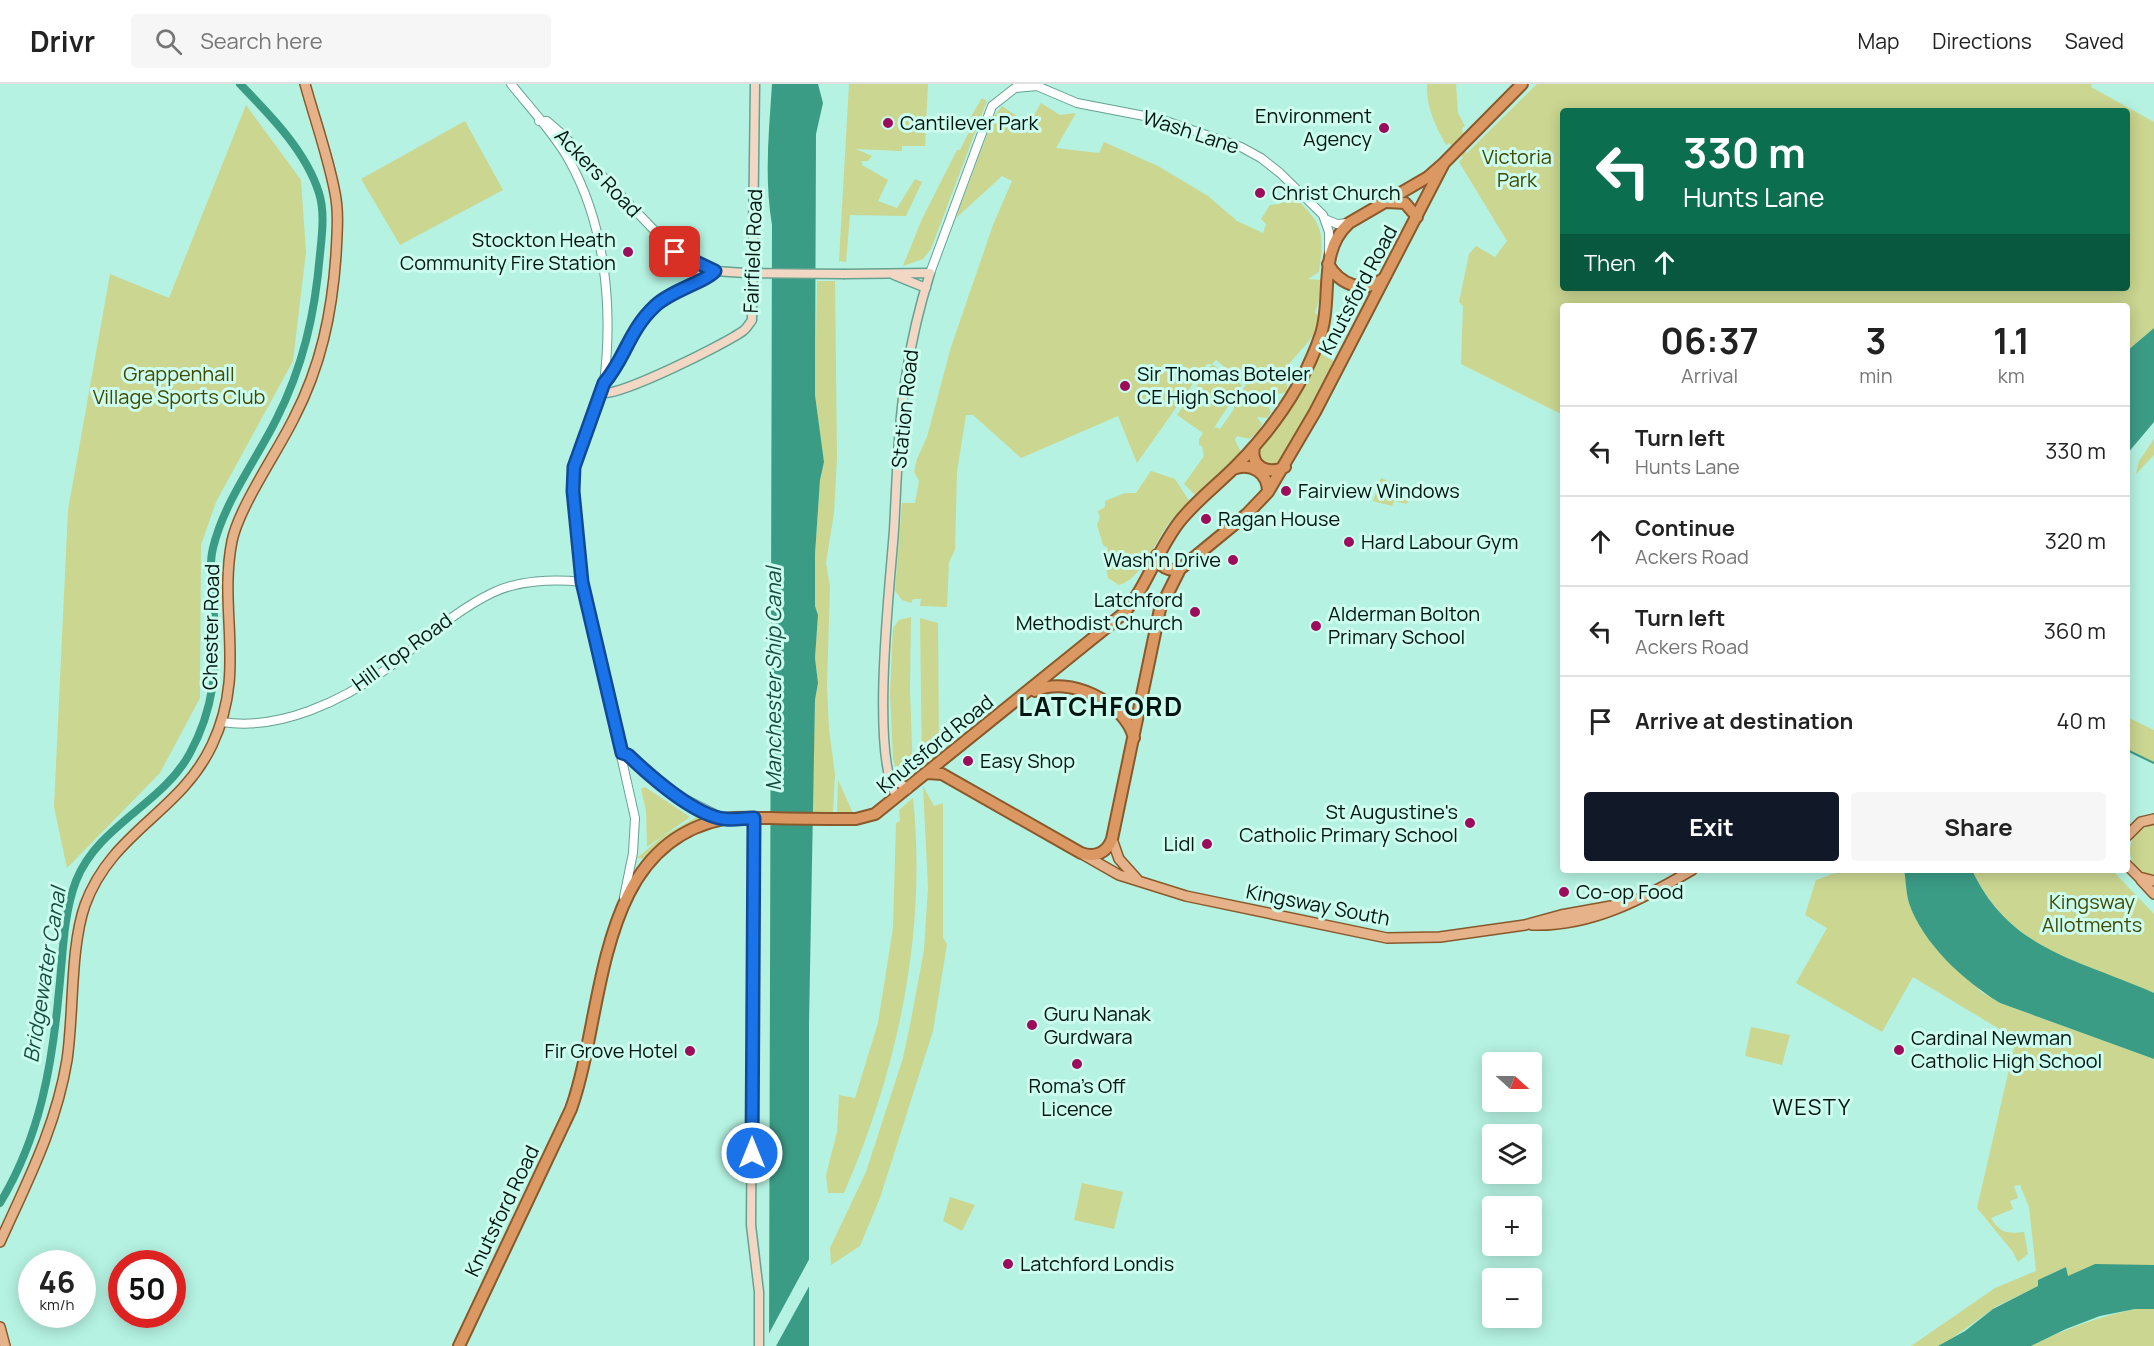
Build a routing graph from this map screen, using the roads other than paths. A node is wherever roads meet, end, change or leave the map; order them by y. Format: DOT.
graph roads {
  1 [pos="305,84"];
  2 [pos="511,84"];
  3 [pos="755,84"];
  4 [pos="1522,84"];
  5 [pos="1036,85"];
  6 [pos="1011,87"];
  7 [pos="539,121"];
  8 [pos="1444,163"];
  9 [pos="1387,202"];
  10 [pos="1417,217"];
  11 [pos="1325,219"];
  12 [pos="1349,224"];
  13 [pos="1329,259"];
  14 [pos="715,271"];
  15 [pos="930,273"];
  16 [pos="892,275"];
  17 [pos="1384,279"];
  18 [pos="926,288"];
  19 [pos="604,383"];
  20 [pos="602,393"];
  21 [pos="1255,446"];
  22 [pos="1285,466"];
  23 [pos="1233,469"];
  24 [pos="1268,492"];
  25 [pos="1157,555"];
  26 [pos="1180,569"];
  27 [pos="582,582"];
  28 [pos="1026,694"];
  29 [pos="222,722"];
  30 [pos="1134,740"];
  31 [pos="622,753"];
  32 [pos="949,756"];
  33 [pos="927,773"];
  34 [pos="890,776"];
  35 [pos="951,780"];
  36 [pos="908,789"];
  37 [pos="897,797"];
  38 [pos="754,818"];
  39 [pos="725,819"];
  40 [pos="2152,819"];
  41 [pos="2130,820"];
  42 [pos="2130,832"];
  43 [pos="1112,838"];
  44 [pos="633,853"];
  45 [pos="1081,853"];
  46 [pos="643,869"];
  47 [pos="2131,871"];
  48 [pos="1686,873"];
  49 [pos="2154,881"];
  50 [pos="1143,883"];
  51 [pos="2154,894"];
  52 [pos="624,900"];
  53 [pos="0,1242"];
  54 [pos="0,1327"];
  55 [pos="5,1346"];
  56 [pos="459,1346"];
  57 [pos="759,1346"];
  1 -- 29 [label="main road, Chester Road"];
  2 -- 7 [label="street, Ackers Road"];
  3 -- 20 [label="main road, Fairfield Road"];
  4 -- 8 [label="highway, Knutsford Road"];
  5 -- 6 [label="street, Station Road"];
  5 -- 11 [label="street, Wash Lane"];
  6 -- 15 [label="street, Station Road"];
  7 -- 14 [label="street, Ackers Road"];
  7 -- 19 [label="street, Ackers Road"];
  8 -- 9 [label="highway, Knutsford Road"];
  8 -- 10 [label="highway, Knutsford Road"];
  9 -- 10 [label="highway"];
  9 -- 12 [label="highway, Knutsford Road"];
  10 -- 17 [label="highway, Knutsford Road"];
  11 -- 12 [label="street"];
  11 -- 13 [label="street"];
  12 -- 13 [label="highway, Knutsford Road"];
  13 -- 17 [label="highway"];
  13 -- 21 [label="highway, Knutsford Road"];
  14 -- 16 [label="main road, Ackers Road, bridge"];
  14 -- 19 [label="main road, Ackers Road"];
  15 -- 16 [label="main road, Ackers Road"];
  15 -- 18 [label="main road, Station Road"];
  16 -- 18 [label="main road, Ackers Road"];
  17 -- 22 [label="highway, Knutsford Road"];
  18 -- 34 [label="main road, Station Road"];
  19 -- 20 [label="main road, Ackers Road"];
  20 -- 27 [label="street, Ackers Road"];
  21 -- 22 [label="highway"];
  21 -- 23 [label="highway, Knutsford Road"];
  22 -- 24 [label="highway, Knutsford Road"];
  23 -- 24 [label="highway"];
  23 -- 25 [label="highway, Knutsford Road"];
  24 -- 26 [label="highway, Knutsford Road"];
  25 -- 26 [label="highway"];
  25 -- 28 [label="highway, Knutsford Road"];
  26 -- 30 [label="highway, Knutsford Road"];
  27 -- 29 [label="street, Hill Top Road"];
  27 -- 31 [label="street, Ackers Road"];
  28 -- 30 [label="highway, Knutsford Road"];
  28 -- 32 [label="highway, Knutsford Road"];
  29 -- 53 [label="main road, Chester Road"];
  30 -- 43 [label="highway, Knutsford Road"];
  31 -- 39 [label="street"];
  31 -- 44 [label="street, Ackers Road"];
  32 -- 33 [label="highway, Knutsford Road"];
  32 -- 35 [label="highway"];
  33 -- 35 [label="highway, Kingsway South"];
  33 -- 36 [label="highway, Knutsford Road"];
  34 -- 36 [label="main road"];
  34 -- 37 [label="main road, Station Road"];
  35 -- 45 [label="highway, Kingsway South"];
  36 -- 37 [label="highway, Knutsford Road"];
  37 -- 38 [label="highway, Knutsford Road"];
  38 -- 39 [label="highway, Knutsford Road"];
  38 -- 57 [label="main road"];
  39 -- 46 [label="highway, Knutsford Road"];
  40 -- 41 [label="main road"];
  40 -- 42 [label="main road"];
  43 -- 45 [label="highway"];
  43 -- 50 [label="main road, Kingsway South"];
  44 -- 46 [label="street"];
  44 -- 52 [label="street, Ackers Road"];
  45 -- 50 [label="main road, Kingsway South"];
  46 -- 52 [label="highway, Knutsford Road"];
  47 -- 49 [label="main road"];
  47 -- 51 [label="main road"];
  48 -- 50 [label="main road, Kingsway South"];
  52 -- 56 [label="highway, Knutsford Road"];
  54 -- 55 [label="main road"];
}
